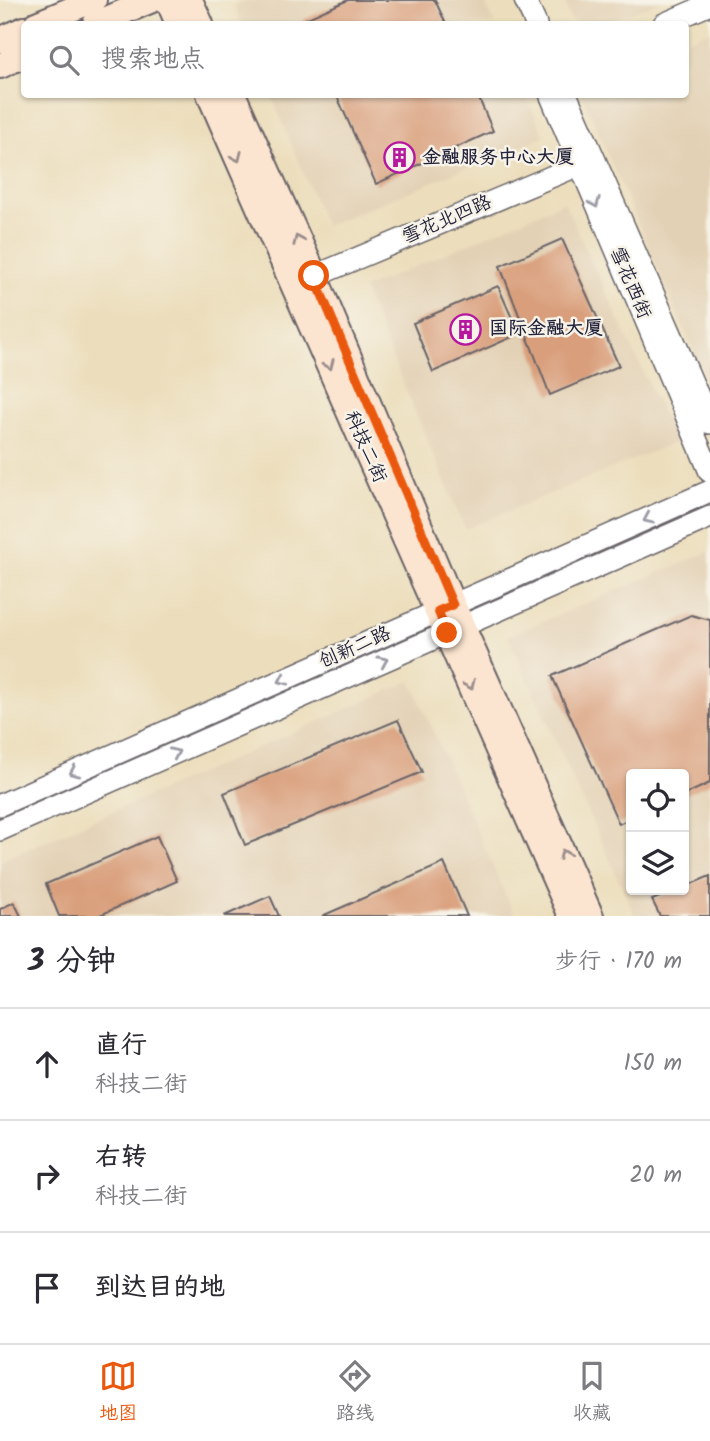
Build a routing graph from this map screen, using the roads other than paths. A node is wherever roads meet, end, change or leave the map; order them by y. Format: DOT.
graph roads {
  1 [pos="94,0"];
  2 [pos="152,0"];
  3 [pos="168,0"];
  4 [pos="190,0"];
  5 [pos="510,0"];
  6 [pos="525,0"];
  7 [pos="710,4"];
  8 [pos="43,21"];
  9 [pos="102,21"];
  10 [pos="177,21"];
  11 [pos="200,21"];
  12 [pos="520,21"];
  13 [pos="535,21"];
  14 [pos="671,21"];
  15 [pos="21,30"];
  16 [pos="0,40"];
  17 [pos="21,56"];
  18 [pos="0,66"];
  19 [pos="211,98"];
  20 [pos="235,98"];
  21 [pos="552,98"];
  22 [pos="568,98"];
  23 [pos="579,165"];
  24 [pos="314,276"];
  25 [pos="710,423"];
  26 [pos="710,472"];
  27 [pos="710,491"];
  28 [pos="710,517"];
  29 [pos="450,619"];
  30 [pos="0,804"];
  31 [pos="0,830"];
  32 [pos="571,916"];
  33 [pos="591,916"];
  1 -- 8 [label="main road"];
  2 -- 9 [label="main road"];
  3 -- 10 [label="main road"];
  4 -- 11 [label="main road"];
  5 -- 12 [label="street"];
  6 -- 13 [label="street"];
  7 -- 14 [label="street"];
  15 -- 16 [label="main road"];
  17 -- 18 [label="main road"];
  19 -- 29 [label="main road, 科技二街, one-way"];
  24 -- 20 [label="main road, 科技二街, one-way"];
  21 -- 23 [label="street, 雪花西街"];
  22 -- 25 [label="street, 雪花西街"];
  23 -- 24 [label="street, 雪花北四路"];
  23 -- 26 [label="street, 雪花西街, one-way"];
  24 -- 29 [label="main road, 科技二街"];
  27 -- 29 [label="street, 创新二路, one-way"];
  28 -- 29 [label="street, 创新二路"];
  29 -- 30 [label="street, 创新二路, one-way"];
  31 -- 29 [label="street, 创新二路, one-way"];
  29 -- 32 [label="main road, 科技二街, one-way"];
  33 -- 29 [label="main road, 科技二街, one-way"];
}
